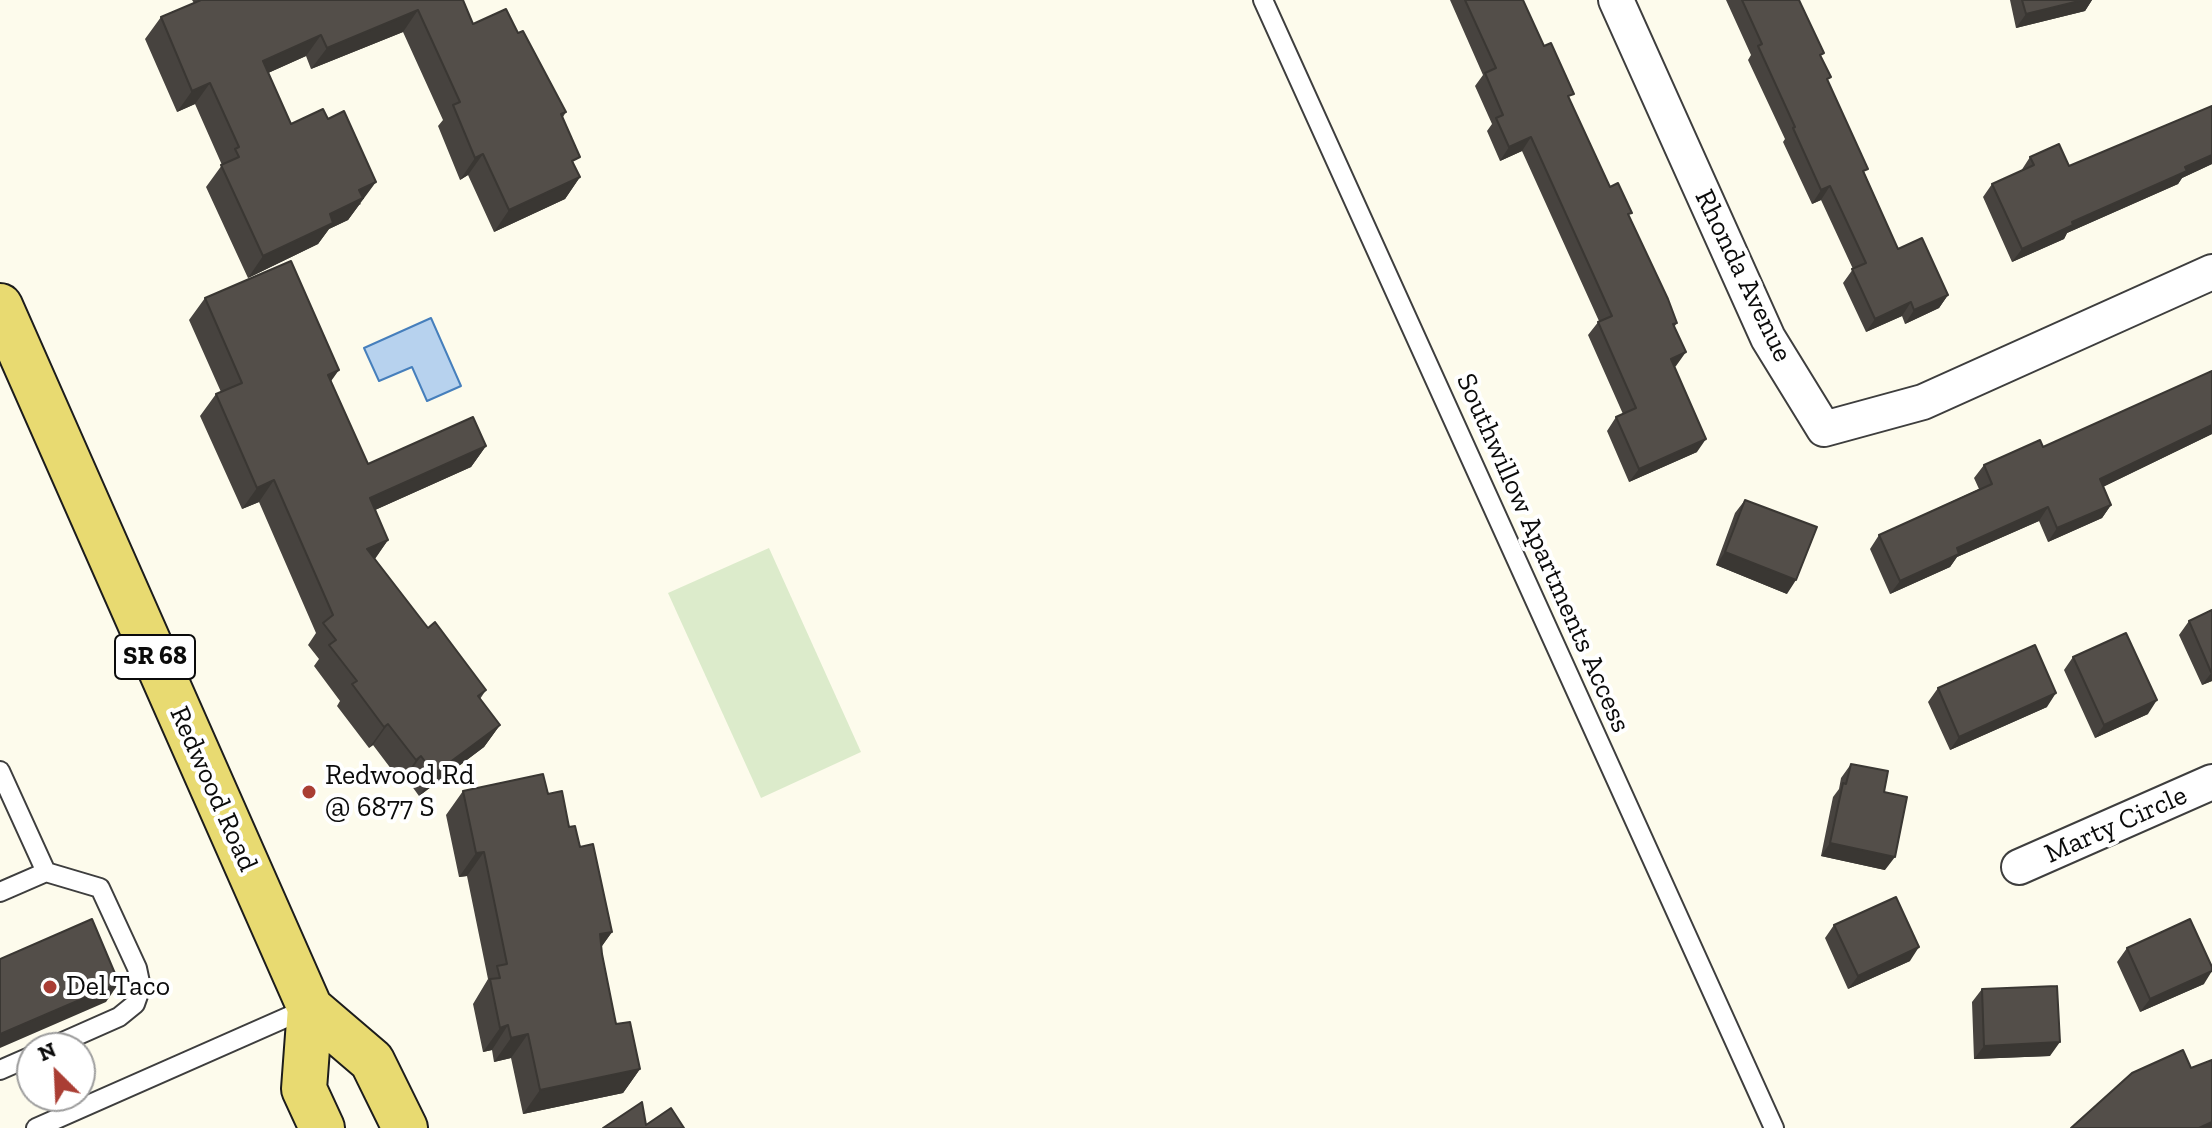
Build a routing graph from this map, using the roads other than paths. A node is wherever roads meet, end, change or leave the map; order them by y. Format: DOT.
graph roads {
  1 [pos="1263,0"];
  2 [pos="1616,0"];
  3 [pos="2212,272"];
  4 [pos="0,306"];
  5 [pos="0,771"];
  6 [pos="2212,782"];
  7 [pos="2019,867"];
  8 [pos="46,872"];
  9 [pos="0,892"];
  10 [pos="310,1008"];
  11 [pos="85,1032"];
  12 [pos="36,1128"];
  13 [pos="322,1128"];
  14 [pos="405,1128"];
  15 [pos="1774,1128"];
  1 -- 15 [label="lane, Southwillow Apartments Access"];
  2 -- 3 [label="street, Rhonda Avenue"];
  4 -- 10 [label="main road, Redwood Road / SR 68"];
  5 -- 8 [label="lane"];
  6 -- 7 [label="street, Marty Circle"];
  8 -- 9 [label="lane"];
  8 -- 11 [label="lane"];
  10 -- 12 [label="lane"];
  10 -- 13 [label="main road, Redwood Road / SR 68"];
  10 -- 14 [label="main road, Redwood Road / SR 68"];
}
